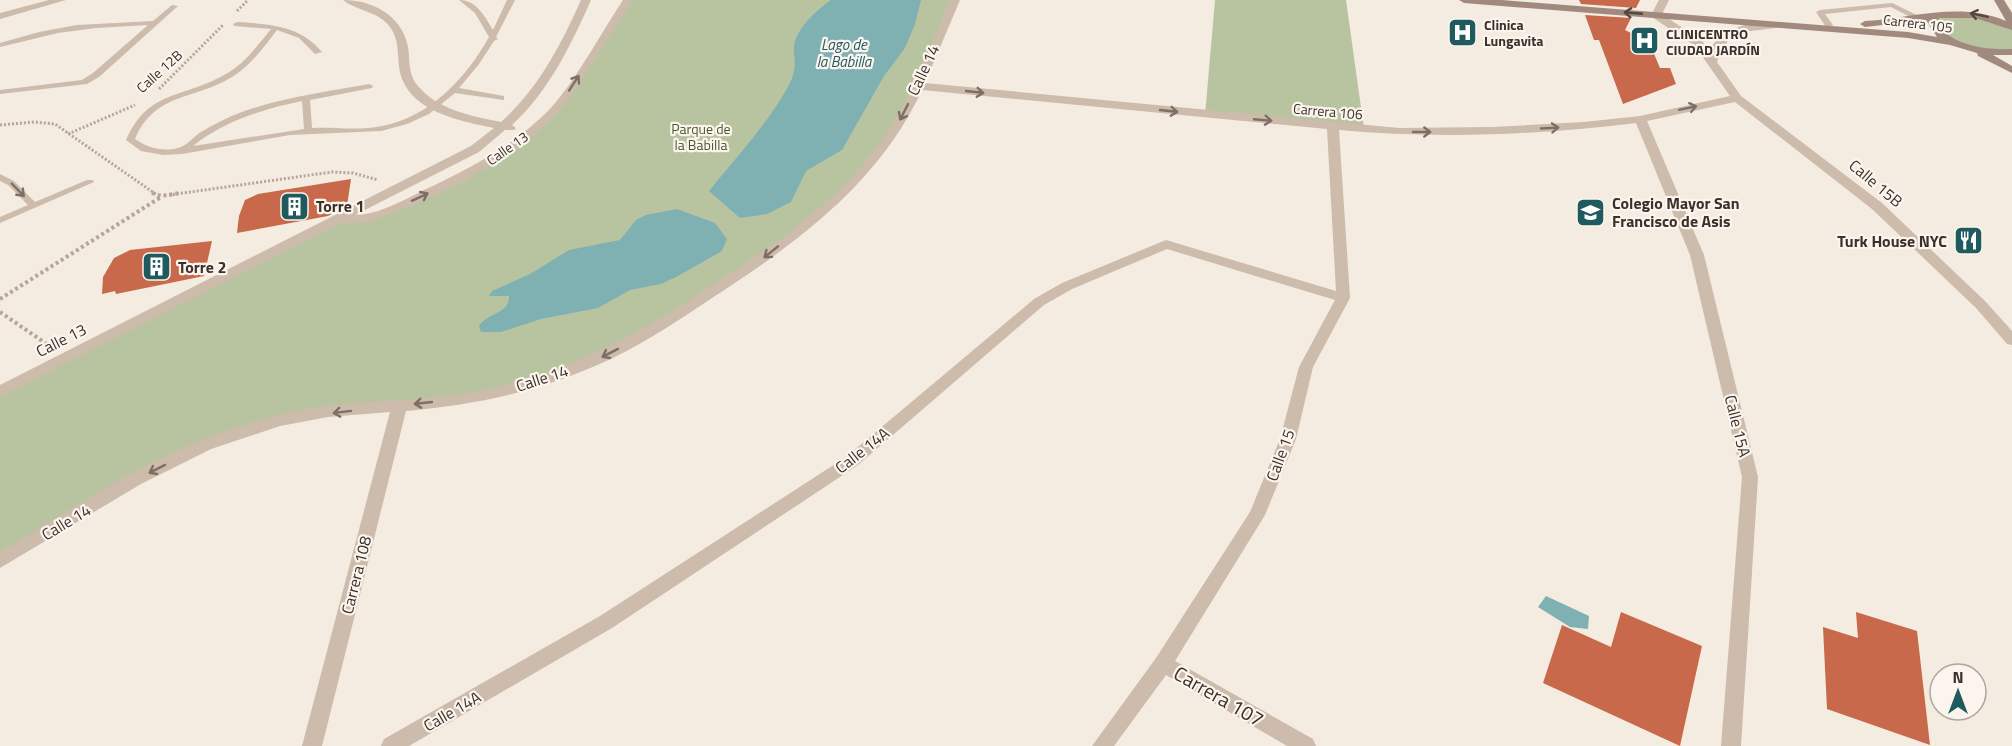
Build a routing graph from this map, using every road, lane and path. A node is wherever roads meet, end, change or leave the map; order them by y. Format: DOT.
graph roads {
  1 [pos="61,0"];
  2 [pos="248,0"];
  3 [pos="348,0"];
  4 [pos="463,0"];
  5 [pos="511,0"];
  6 [pos="586,0"];
  7 [pos="628,0"];
  8 [pos="955,0"];
  9 [pos="1464,0"];
  10 [pos="1664,0"];
  11 [pos="1953,0"];
  12 [pos="1999,0"];
  13 [pos="174,6"];
  14 [pos="1941,13"];
  15 [pos="1656,15"];
  16 [pos="0,16"];
  17 [pos="1919,18"];
  18 [pos="156,23"];
  19 [pos="237,24"];
  20 [pos="2012,24"];
  21 [pos="1775,25"];
  22 [pos="1829,25"];
  23 [pos="276,27"];
  24 [pos="494,39"];
  25 [pos="1957,43"];
  26 [pos="0,45"];
  27 [pos="1972,48"];
  28 [pos="318,52"];
  29 [pos="2012,52"];
  30 [pos="1713,61"];
  31 [pos="2012,70"];
  32 [pos="369,86"];
  33 [pos="916,86"];
  34 [pos="454,90"];
  35 [pos="156,91"];
  36 [pos="0,92"];
  37 [pos="501,98"];
  38 [pos="1737,98"];
  39 [pos="306,99"];
  40 [pos="139,103"];
  41 [pos="436,106"];
  42 [pos="1640,119"];
  43 [pos="0,125"];
  44 [pos="505,127"];
  45 [pos="1333,127"];
  46 [pos="308,131"];
  47 [pos="530,132"];
  48 [pos="67,135"];
  49 [pos="182,151"];
  50 [pos="0,177"];
  51 [pos="90,182"];
  52 [pos="402,186"];
  53 [pos="161,196"];
  54 [pos="34,206"];
  55 [pos="0,220"];
  56 [pos="331,221"];
  57 [pos="1343,298"];
  58 [pos="0,299"];
  59 [pos="0,312"];
  60 [pos="33,334"];
  61 [pos="2012,339"];
  62 [pos="0,392"];
  63 [pos="400,405"];
  64 [pos="0,561"];
  65 [pos="1163,664"];
  66 [pos="312,746"];
  67 [pos="392,746"];
  68 [pos="1102,746"];
  69 [pos="1306,746"];
  70 [pos="1731,746"];
  1 -- 16 [label="street"];
  2 -- 35 [label="path, Calle 12B"];
  3 -- 41 [label="street"];
  4 -- 24 [label="lane"];
  5 -- 24 [label="lane"];
  6 -- 44 [label="street, Calle 13"];
  47 -- 7 [label="street, Calle 13, one-way"];
  8 -- 33 [label="street, Calle 14"];
  15 -- 9 [label="main road, Carrera 105, one-way"];
  10 -- 15 [label="street"];
  11 -- 14 [label="main road"];
  12 -- 20 [label="main road"];
  13 -- 18 [label="lane"];
  14 -- 17 [label="main road, Carrera 105"];
  20 -- 14 [label="main road, one-way"];
  14 -- 25 [label="main road, Carrera 105"];
  15 -- 21 [label="main road, Carrera 105"];
  15 -- 30 [label="street, Calle 15B"];
  17 -- 22 [label="main road, Carrera 105"];
  17 -- 22 [label="lane"];
  18 -- 26 [label="lane"];
  18 -- 36 [label="lane"];
  19 -- 23 [label="lane"];
  21 -- 22 [label="main road, Carrera 105"];
  21 -- 25 [label="main road, Carrera 105"];
  21 -- 30 [label="street"];
  23 -- 28 [label="lane"];
  23 -- 49 [label="lane"];
  24 -- 34 [label="lane"];
  25 -- 27 [label="main road"];
  27 -- 29 [label="main road"];
  27 -- 31 [label="main road"];
  30 -- 38 [label="street, Calle 15B"];
  32 -- 39 [label="lane"];
  33 -- 45 [label="street, Carrera 106, one-way"];
  33 -- 63 [label="street, Calle 14, one-way"];
  34 -- 37 [label="lane"];
  34 -- 41 [label="lane"];
  42 -- 38 [label="street, Carrera 106, one-way"];
  38 -- 61 [label="street, Calle 15B"];
  39 -- 46 [label="lane"];
  39 -- 49 [label="lane"];
  40 -- 48 [label="path, Calle 12B"];
  41 -- 44 [label="street"];
  41 -- 46 [label="lane"];
  45 -- 42 [label="street, Carrera 106, one-way"];
  42 -- 70 [label="street, Calle 15A"];
  43 -- 48 [label="path"];
  44 -- 47 [label="street"];
  44 -- 52 [label="street, Calle 13"];
  45 -- 57 [label="street"];
  46 -- 49 [label="lane"];
  56 -- 47 [label="street, Calle 13, one-way"];
  48 -- 53 [label="path"];
  50 -- 54 [label="lane, one-way"];
  51 -- 54 [label="lane"];
  52 -- 53 [label="path"];
  52 -- 56 [label="street, Calle 13"];
  53 -- 58 [label="path"];
  54 -- 55 [label="lane"];
  56 -- 62 [label="street, Calle 13"];
  57 -- 65 [label="street, Calle 15"];
  57 -- 67 [label="street, Calle 14A"];
  59 -- 60 [label="path"];
  63 -- 64 [label="street, Calle 14, one-way"];
  63 -- 66 [label="street, Carrera 108"];
  65 -- 68 [label="street, Calle 15"];
  65 -- 69 [label="street, Carrera 107"];
}
